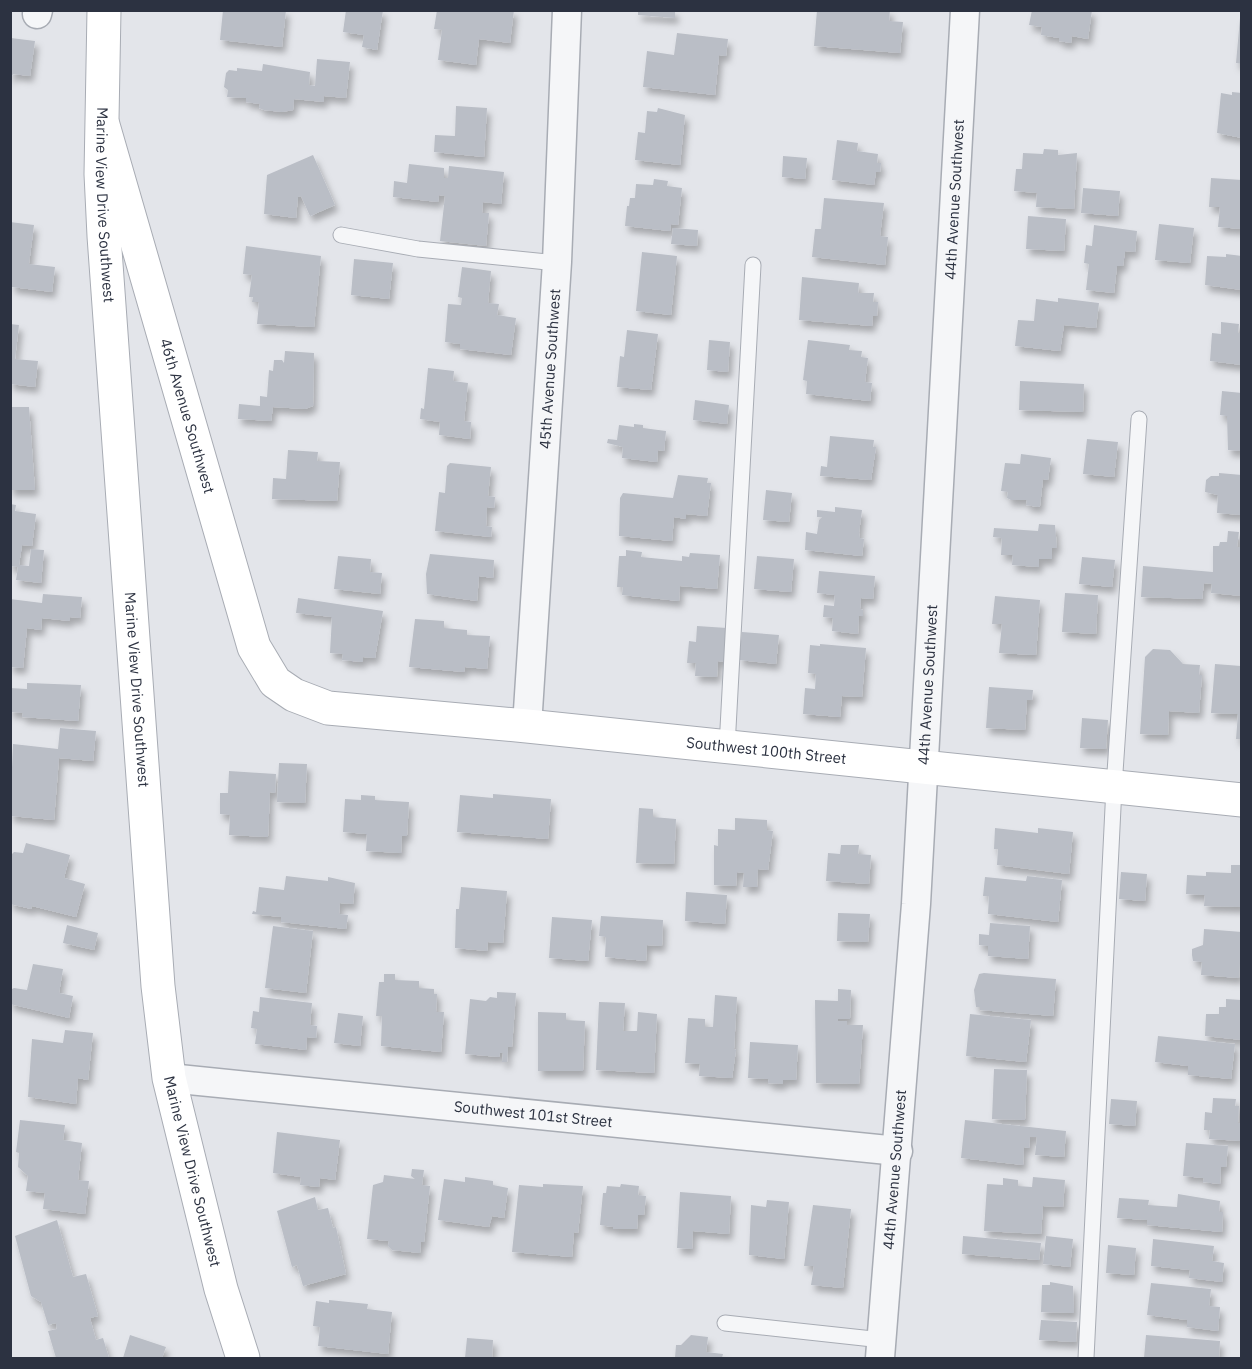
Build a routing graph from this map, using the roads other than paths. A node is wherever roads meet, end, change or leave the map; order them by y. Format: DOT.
graph roads {
  1 [pos="104,10"];
  2 [pos="567,10"];
  3 [pos="965,10"];
  4 [pos="103,125"];
  5 [pos="342,235"];
  6 [pos="556,263"];
  7 [pos="753,265"];
  8 [pos="152,294"];
  9 [pos="109,303"];
  10 [pos="1139,419"];
  11 [pos="294,695"];
  12 [pos="526,726"];
  13 [pos="727,747"];
  14 [pos="922,768"];
  15 [pos="1114,788"];
  16 [pos="1242,800"];
  17 [pos="169,1078"];
  18 [pos="898,1151"];
  19 [pos="725,1323"];
  20 [pos="881,1349"];
  21 [pos="243,1359"];
  22 [pos="1086,1359"];
  1 -- 4 [label="street, Marine View Drive Southwest"];
  2 -- 6 [label="street, 45th Avenue Southwest"];
  3 -- 14 [label="street, 44th Avenue Southwest"];
  4 -- 8 [label="street, 46th Avenue Southwest"];
  4 -- 9 [label="street, Marine View Drive Southwest"];
  5 -- 6 [label="lane"];
  6 -- 12 [label="street, 45th Avenue Southwest"];
  7 -- 13 [label="lane"];
  8 -- 9 [label="street"];
  8 -- 11 [label="street, 46th Avenue Southwest"];
  9 -- 17 [label="street, Marine View Drive Southwest"];
  10 -- 15 [label="lane"];
  11 -- 12 [label="street, Southwest 100th Street"];
  12 -- 13 [label="street, Southwest 100th Street"];
  13 -- 14 [label="street, Southwest 100th Street"];
  14 -- 15 [label="street, Southwest 100th Street"];
  14 -- 18 [label="street, 44th Avenue Southwest"];
  15 -- 16 [label="street, Southwest 100th Street"];
  15 -- 22 [label="lane"];
  17 -- 18 [label="street, Southwest 101st Street"];
  17 -- 21 [label="street, Marine View Drive Southwest"];
  18 -- 20 [label="street, 44th Avenue Southwest"];
  19 -- 20 [label="lane"];
}
